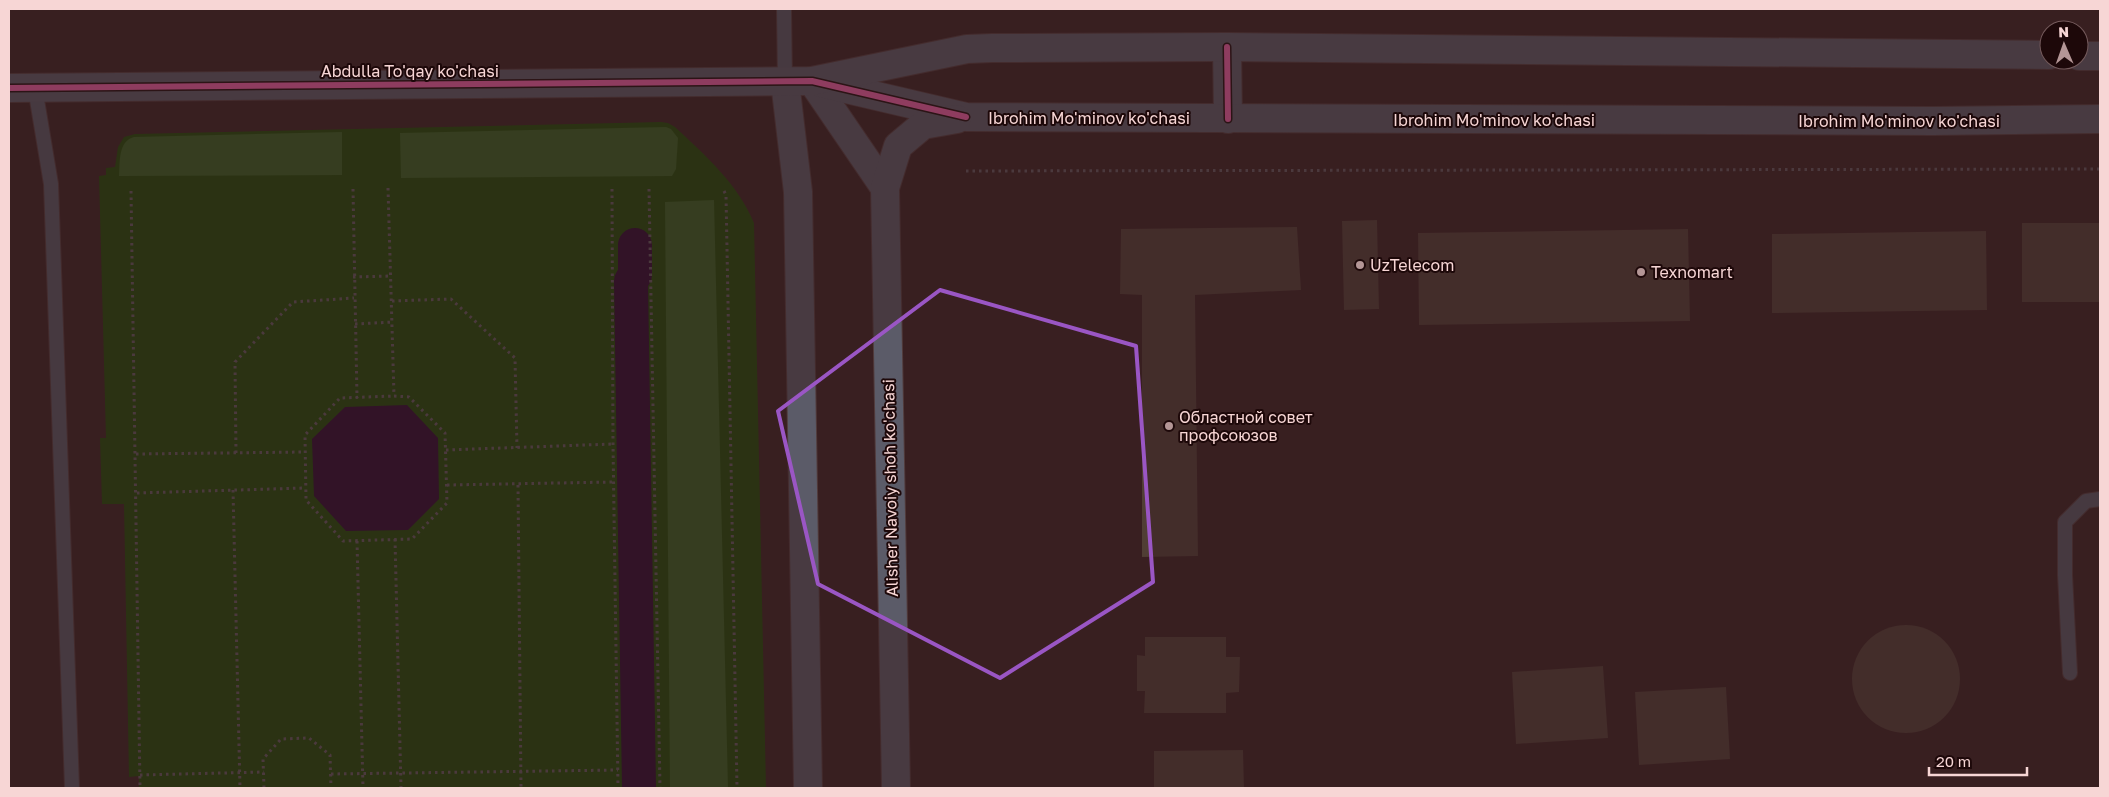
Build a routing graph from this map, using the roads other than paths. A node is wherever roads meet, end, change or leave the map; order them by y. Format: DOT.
graph roads {
  1 [pos="784,9"];
  2 [pos="1227,47"];
  3 [pos="2039,55"];
  4 [pos="799,81"];
  5 [pos="9,88"];
  6 [pos="35,88"];
  7 [pos="966,117"];
  8 [pos="1228,119"];
  9 [pos="2100,119"];
  10 [pos="885,188"];
  11 [pos="2100,498"];
  12 [pos="2070,673"];
  13 [pos="72,788"];
  14 [pos="808,788"];
  15 [pos="896,788"];
  1 -- 4 [label="lane"];
  2 -- 3 [label="main road"];
  2 -- 4 [label="main road"];
  2 -- 8 [label="main road"];
  4 -- 6 [label="main road, Abdulla To'qay ko'chasi"];
  4 -- 7 [label="main road, Ibrohim Mo'minov ko'chasi"];
  4 -- 10 [label="main road"];
  4 -- 14 [label="main road"];
  5 -- 6 [label="main road, Abdulla To'qay ko'chasi"];
  6 -- 13 [label="lane"];
  7 -- 8 [label="main road, Ibrohim Mo'minov ko'chasi"];
  7 -- 10 [label="main road, Alisher Navoiy shoh ko'chasi"];
  8 -- 9 [label="main road, Ibrohim Mo'minov ko'chasi"];
  10 -- 15 [label="main road, Alisher Navoiy shoh ko'chasi"];
  11 -- 12 [label="lane"];
}
